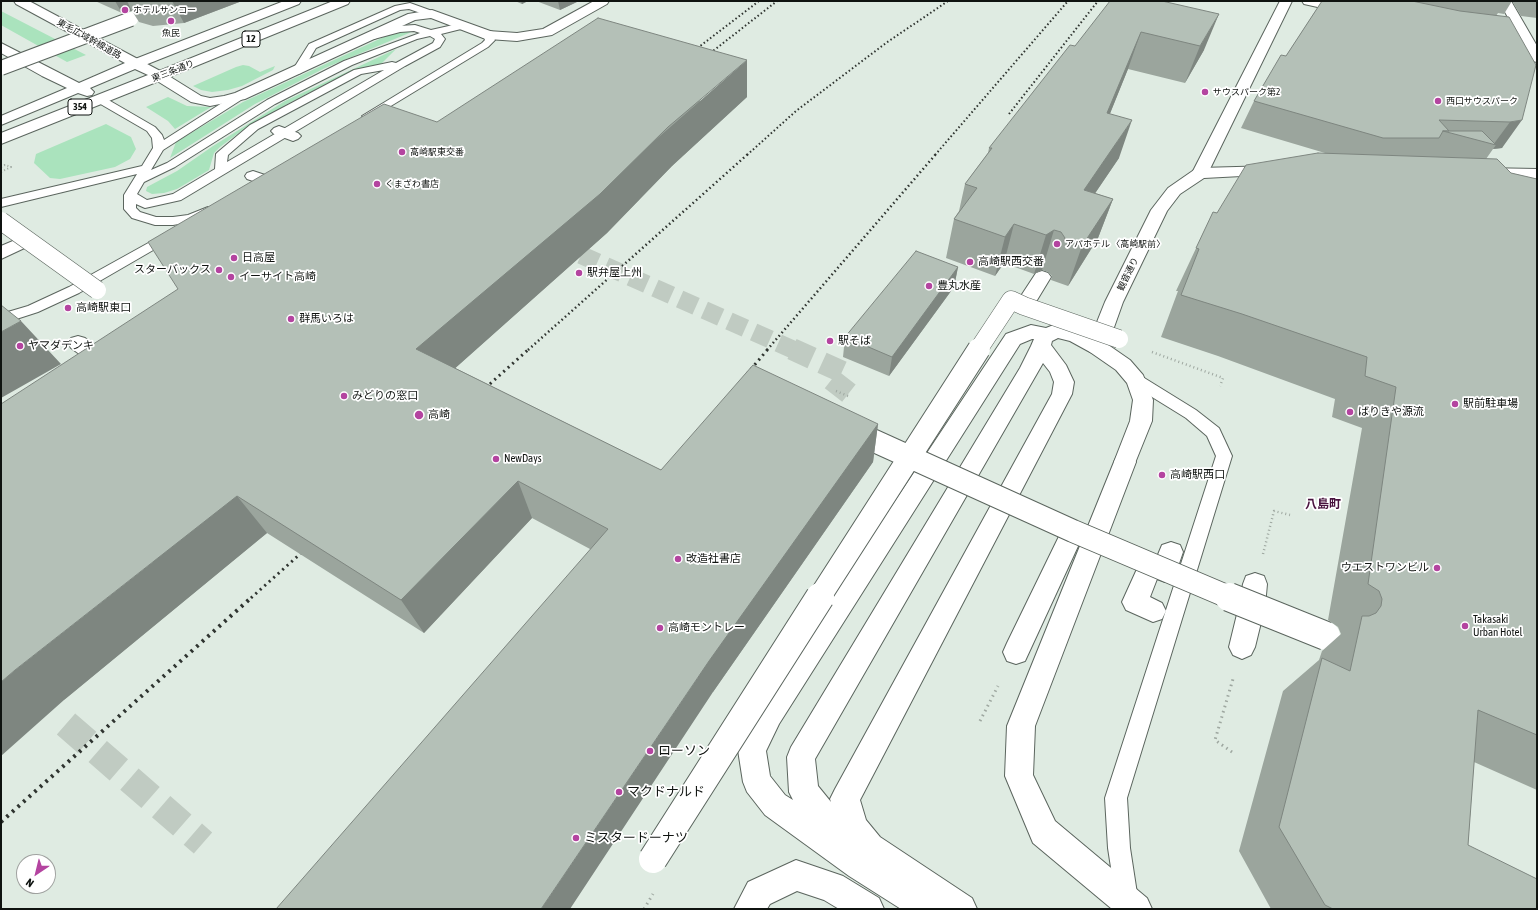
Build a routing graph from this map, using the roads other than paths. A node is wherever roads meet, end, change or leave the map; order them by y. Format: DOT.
graph roads {
  1 [pos="20,1"];
  2 [pos="295,1"];
  3 [pos="344,1"];
  4 [pos="603,1"];
  5 [pos="1286,1"];
  6 [pos="1308,1"];
  7 [pos="1505,1"];
  8 [pos="1361,13"];
  9 [pos="432,14"];
  10 [pos="131,19"];
  11 [pos="462,26"];
  12 [pos="429,32"];
  13 [pos="488,35"];
  14 [pos="374,36"];
  15 [pos="1527,43"];
  16 [pos="1,47"];
  17 [pos="1537,58"];
  18 [pos="135,64"];
  19 [pos="401,64"];
  20 [pos="1,68"];
  21 [pos="297,71"];
  22 [pos="159,76"];
  23 [pos="78,87"];
  24 [pos="240,96"];
  25 [pos="101,100"];
  26 [pos="1,121"];
  27 [pos="357,122"];
  28 [pos="1,139"];
  29 [pos="159,148"];
  30 [pos="145,169"];
  31 [pos="221,170"];
  32 [pos="1291,171"];
  33 [pos="1200,173"];
  34 [pos="1471,173"];
  35 [pos="1537,174"];
  36 [pos="138,180"];
  37 [pos="130,195"];
  38 [pos="1,203"];
  39 [pos="1,222"];
  40 [pos="27,240"];
  41 [pos="1,253"];
  42 [pos="1042,277"];
  43 [pos="97,290"];
  44 [pos="1024,306"];
  45 [pos="4,318"];
  46 [pos="1121,335"];
  47 [pos="1044,341"];
  48 [pos="78,342"];
  49 [pos="1097,347"];
  50 [pos="128,363"];
  51 [pos="1136,380"];
  52 [pos="832,422"];
  53 [pos="909,457"];
  54 [pos="1072,531"];
  55 [pos="1163,563"];
  56 [pos="1254,595"];
  57 [pos="1153,611"];
  58 [pos="1326,636"];
  59 [pos="1242,647"];
  60 [pos="1016,652"];
  61 [pos="870,849"];
  62 [pos="653,859"];
  63 [pos="1132,905"];
  64 [pos="750,909"];
  65 [pos="868,909"];
  66 [pos="929,909"];
  67 [pos="961,909"];
  1 -- 18 [label="main road, 東毛広域幹線道路"];
  2 -- 18 [label="main road, 東三条通り / 12"];
  3 -- 22 [label="main road, 東三条通り / 12"];
  4 -- 13 [label="main road"];
  5 -- 33 [label="main road"];
  6 -- 8 [label="main road"];
  7 -- 15 [label="main road"];
  9 -- 11 [label="main road"];
  9 -- 14 [label="main road, 東毛広域幹線道路"];
  9 -- 21 [label="lane"];
  10 -- 20 [label="main road, bridge"];
  11 -- 12 [label="lane"];
  11 -- 13 [label="main road"];
  12 -- 14 [label="lane"];
  12 -- 19 [label="lane"];
  12 -- 36 [label="lane"];
  13 -- 27 [label="lane"];
  14 -- 21 [label="main road, 東毛広域幹線道路"];
  15 -- 17 [label="main road"];
  16 -- 23 [label="main road, 354"];
  18 -- 22 [label="main road, 東毛広域幹線道路"];
  18 -- 23 [label="main road, 東三条通り / 354"];
  19 -- 31 [label="lane"];
  19 -- 31 [label="lane"];
  21 -- 24 [label="main road, 東毛広域幹線道路"];
  22 -- 24 [label="main road, 東毛広域幹線道路"];
  22 -- 25 [label="main road, 東三条通り / 354"];
  23 -- 25 [label="main road, 354"];
  23 -- 26 [label="main road, 東三条通り / 354"];
  24 -- 29 [label="lane"];
  25 -- 28 [label="main road, 東三条通り / 354"];
  25 -- 29 [label="lane"];
  29 -- 30 [label="lane"];
  30 -- 36 [label="lane"];
  30 -- 38 [label="lane"];
  31 -- 37 [label="lane"];
  32 -- 33 [label="main road"];
  33 -- 49 [label="main road, 観音通り"];
  34 -- 35 [label="main road"];
  36 -- 37 [label="lane"];
  37 -- 45 [label="lane"];
  39 -- 40 [label="main road, bridge"];
  40 -- 41 [label="main road"];
  40 -- 43 [label="main road, bridge"];
  42 -- 44 [label="main road"];
  44 -- 46 [label="main road, bridge"];
  44 -- 53 [label="main road, bridge"];
  47 -- 49 [label="main road"];
  47 -- 61 [label="main road"];
  47 -- 61 [label="main road"];
  47 -- 66 [label="main road"];
  48 -- 50 [label="main road"];
  49 -- 51 [label="main road"];
  51 -- 63 [label="lane"];
  51 -- 63 [label="main road"];
  52 -- 53 [label="main road, bridge"];
  53 -- 54 [label="main road, bridge"];
  53 -- 62 [label="main road, bridge"];
  54 -- 55 [label="main road, bridge"];
  54 -- 60 [label="main road"];
  55 -- 56 [label="main road, bridge"];
  55 -- 57 [label="main road"];
  56 -- 58 [label="main road, bridge"];
  56 -- 59 [label="main road"];
  61 -- 67 [label="main road"];
  64 -- 65 [label="main road"];
}
